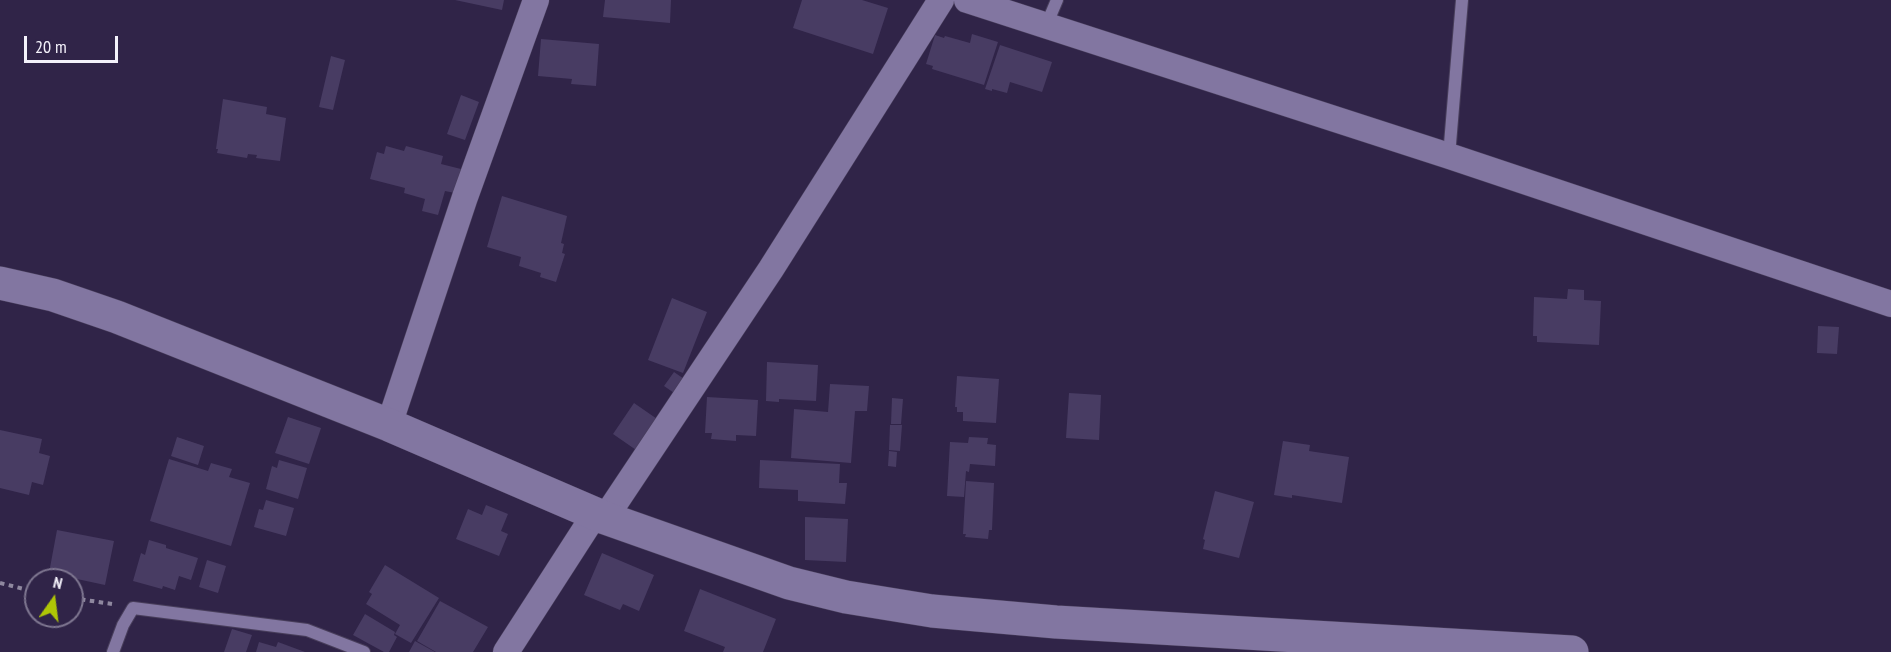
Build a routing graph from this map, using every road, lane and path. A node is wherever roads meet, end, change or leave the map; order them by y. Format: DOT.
graph roads {
  1 [pos="536,0"];
  2 [pos="941,0"];
  3 [pos="968,0"];
  4 [pos="1057,0"];
  5 [pos="1462,0"];
  6 [pos="1046,26"];
  7 [pos="1449,156"];
  8 [pos="0,283"];
  9 [pos="1891,304"];
  10 [pos="388,425"];
  11 [pos="600,516"];
  12 [pos="0,583"];
  13 [pos="24,589"];
  14 [pos="84,600"];
  15 [pos="133,608"];
  16 [pos="113,652"];
  17 [pos="364,652"];
  18 [pos="506,652"];
  19 [pos="1572,652"];
  1 -- 10 [label="street"];
  2 -- 11 [label="street"];
  3 -- 6 [label="street"];
  4 -- 6 [label="lane"];
  5 -- 7 [label="lane"];
  6 -- 7 [label="street"];
  7 -- 9 [label="street"];
  8 -- 10 [label="street"];
  10 -- 11 [label="street"];
  11 -- 18 [label="street"];
  11 -- 19 [label="street"];
  12 -- 13 [label="path"];
  14 -- 15 [label="path"];
  15 -- 16 [label="lane"];
  15 -- 17 [label="lane"];
}
